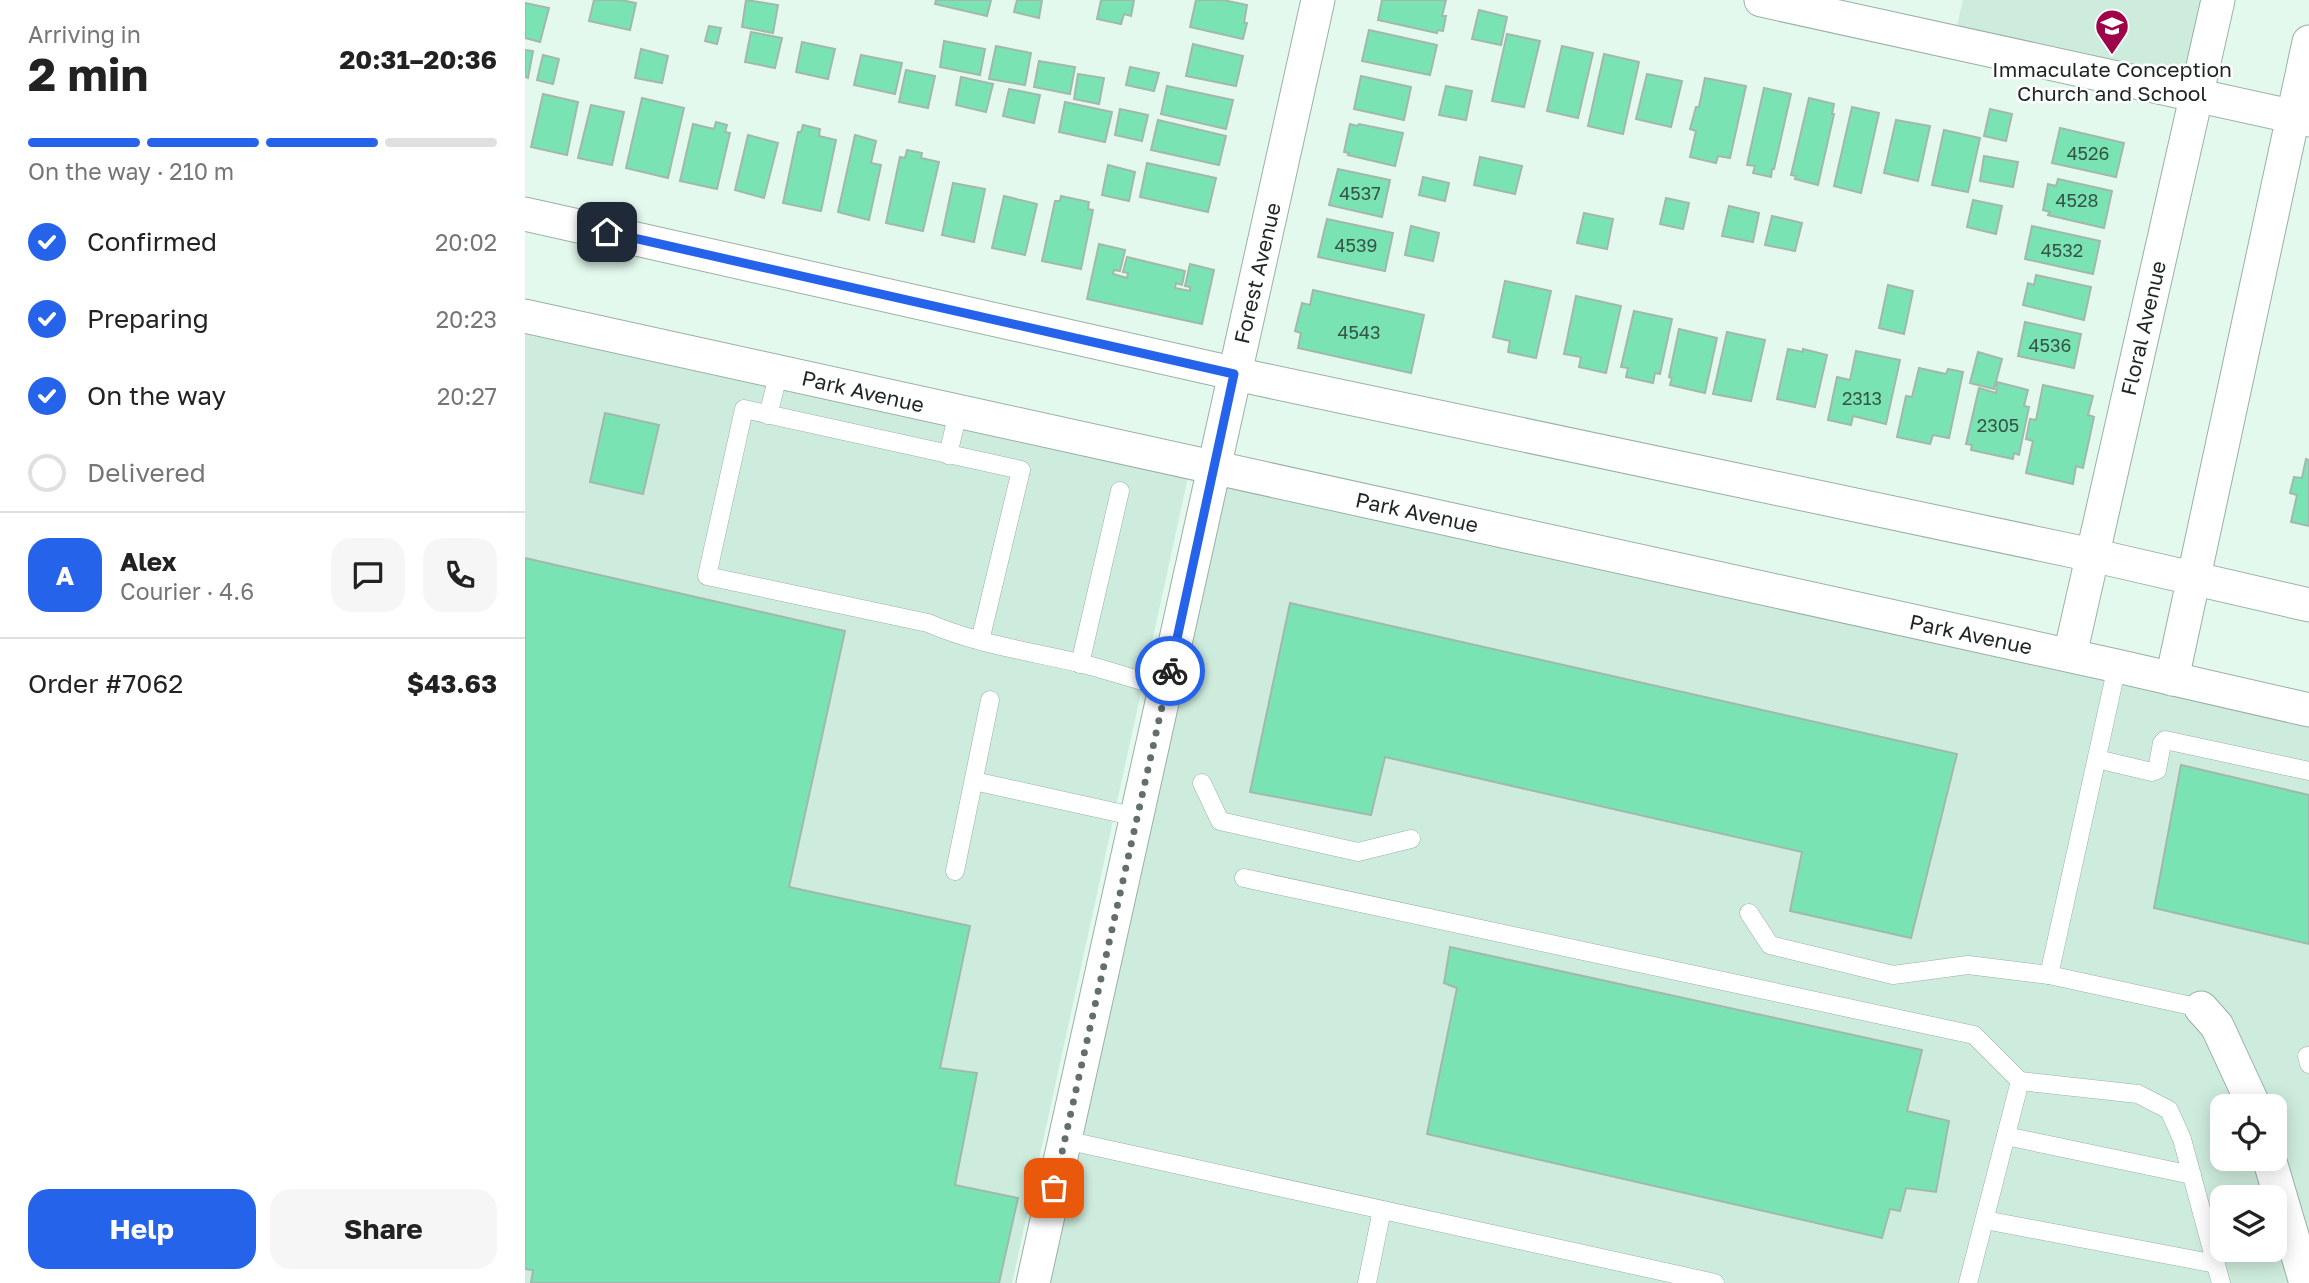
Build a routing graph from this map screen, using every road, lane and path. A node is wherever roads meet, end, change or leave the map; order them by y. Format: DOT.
graph roads {
  1 [pos="1318,0"];
  2 [pos="1761,0"];
  3 [pos="2218,0"];
  4 [pos="2309,43"];
  5 [pos="2198,95"];
  6 [pos="2301,118"];
  7 [pos="525,214"];
  8 [pos="525,316"];
  9 [pos="779,372"];
  10 [pos="1234,374"];
  11 [pos="958,412"];
  12 [pos="768,415"];
  13 [pos="948,454"];
  14 [pos="1213,468"];
  15 [pos="1120,491"];
  16 [pos="2092,555"];
  17 [pos="2193,578"];
  18 [pos="2309,604"];
  19 [pos="980,641"];
  20 [pos="2070,655"];
  21 [pos="1080,664"];
  22 [pos="2117,666"];
  23 [pos="2172,679"];
  24 [pos="1166,688"];
  25 [pos="990,700"];
  26 [pos="2309,710"];
  27 [pos="2097,759"];
  28 [pos="2309,771"];
  29 [pos="974,781"];
  30 [pos="1202,783"];
  31 [pos="1137,817"];
  32 [pos="1411,839"];
  33 [pos="955,871"];
  34 [pos="1244,878"];
  35 [pos="1749,913"];
  36 [pos="2049,975"];
  37 [pos="2201,1008"];
  38 [pos="2309,1056"];
  39 [pos="2309,1064"];
  40 [pos="2020,1081"];
  41 [pos="2248,1094"];
  42 [pos="2006,1136"];
  43 [pos="1065,1140"];
  44 [pos="2273,1171"];
  45 [pos="2192,1175"];
  46 [pos="1382,1210"];
  47 [pos="1985,1220"];
  48 [pos="2216,1264"];
  49 [pos="1033,1283"];
  50 [pos="1367,1283"];
  51 [pos="1715,1283"];
  52 [pos="1968,1283"];
  53 [pos="2221,1283"];
  54 [pos="2306,1283"];
  1 -- 10 [label="street, Forest Avenue"];
  2 -- 5 [label="street"];
  3 -- 5 [label="street, Floral Avenue"];
  4 -- 6 [label="street"];
  5 -- 6 [label="street"];
  5 -- 16 [label="street, Floral Avenue"];
  6 -- 17 [label="street"];
  7 -- 10 [label="street"];
  8 -- 9 [label="street, Park Avenue"];
  9 -- 11 [label="street, Park Avenue"];
  9 -- 12 [label="lane"];
  10 -- 14 [label="street, Forest Avenue"];
  10 -- 16 [label="street"];
  11 -- 13 [label="lane"];
  11 -- 14 [label="street, Park Avenue"];
  12 -- 13 [label="lane"];
  12 -- 19 [label="lane"];
  13 -- 19 [label="lane"];
  14 -- 20 [label="street, Park Avenue"];
  14 -- 24 [label="street, Forest Avenue"];
  15 -- 21 [label="lane"];
  16 -- 17 [label="street"];
  16 -- 20 [label="street, Floral Avenue"];
  17 -- 18 [label="street"];
  17 -- 23 [label="street"];
  19 -- 21 [label="lane"];
  20 -- 22 [label="street, Park Avenue"];
  21 -- 24 [label="lane"];
  22 -- 23 [label="street, Park Avenue"];
  22 -- 27 [label="lane"];
  23 -- 26 [label="street, Park Avenue"];
  24 -- 31 [label="street, Forest Avenue"];
  25 -- 29 [label="lane"];
  27 -- 28 [label="lane"];
  27 -- 36 [label="lane"];
  29 -- 31 [label="lane"];
  29 -- 33 [label="lane"];
  30 -- 32 [label="lane"];
  31 -- 43 [label="street, Forest Avenue"];
  34 -- 40 [label="lane"];
  35 -- 36 [label="lane"];
  36 -- 37 [label="lane"];
  37 -- 41 [label="street"];
  38 -- 39 [label="lane"];
  40 -- 42 [label="lane"];
  40 -- 45 [label="lane"];
  42 -- 45 [label="lane"];
  42 -- 47 [label="lane"];
  43 -- 46 [label="lane"];
  43 -- 49 [label="street, Forest Avenue"];
  44 -- 54 [label="street"];
  45 -- 48 [label="lane"];
  46 -- 50 [label="lane"];
  46 -- 51 [label="lane"];
  47 -- 48 [label="lane"];
  47 -- 52 [label="lane"];
  48 -- 53 [label="lane"];
}
